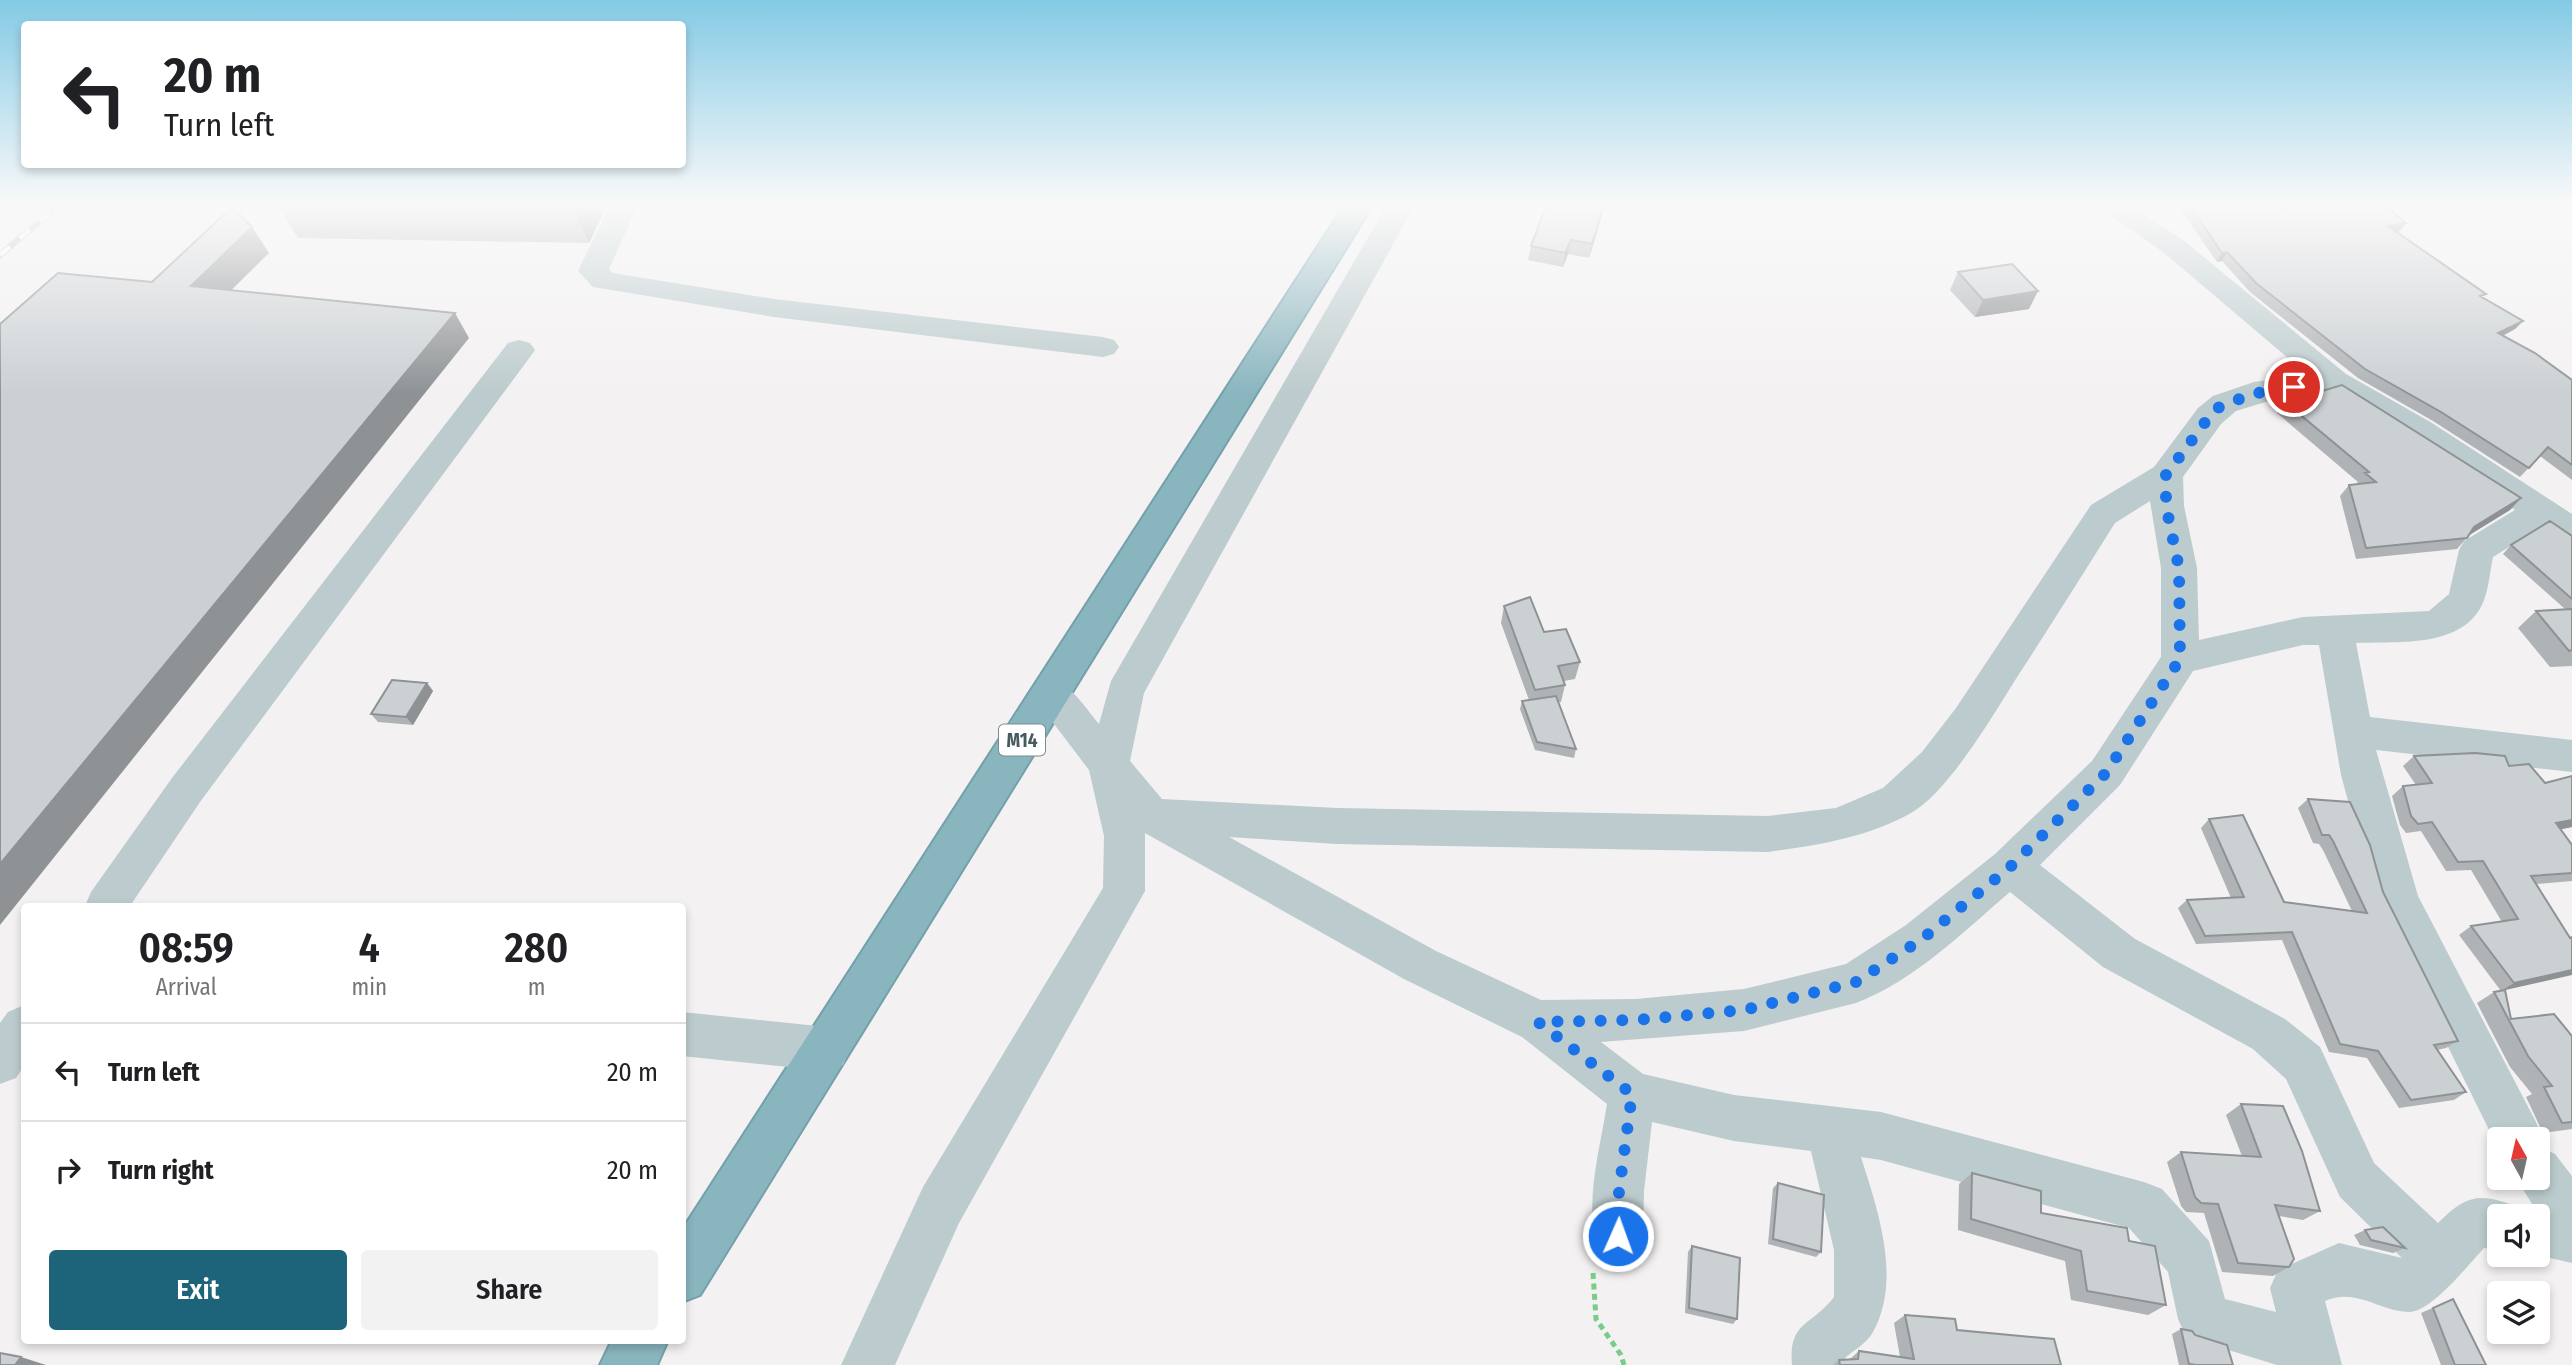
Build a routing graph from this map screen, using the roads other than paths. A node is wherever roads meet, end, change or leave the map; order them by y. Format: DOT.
graph roads {
  1 [pos="595,267"];
  2 [pos="1320,267"];
  3 [pos="1366,267"];
  4 [pos="2198,267"];
  5 [pos="1102,347"];
  6 [pos="519,350"];
  7 [pos="2335,381"];
  8 [pos="2166,475"];
  9 [pos="2541,511"];
  10 [pos="2572,531"];
  11 [pos="2335,631"];
  12 [pos="2180,659"];
  13 [pos="1051,695"];
  14 [pos="2353,731"];
  15 [pos="2572,756"];
  16 [pos="1109,767"];
  17 [pos="1152,816"];
  18 [pos="2010,867"];
  19 [pos="109,903"];
  20 [pos="1538,1022"];
  21 [pos="21,1031"];
  22 [pos="686,1034"];
  23 [pos="827,1049"];
  24 [pos="0,1062"];
  25 [pos="1632,1094"];
  26 [pos="2513,1127"];
  27 [pos="1829,1130"];
  28 [pos="2550,1188"];
  29 [pos="2572,1218"];
  30 [pos="2487,1224"];
  31 [pos="2550,1233"];
  32 [pos="1618,1236"];
  33 [pos="2572,1238"];
  34 [pos="2439,1259"];
  35 [pos="686,1270"];
  36 [pos="639,1344"];
  37 [pos="2313,1357"];
  38 [pos="626,1365"];
  39 [pos="868,1365"];
  40 [pos="1819,1365"];
  1 -- 5 [label="street"];
  2 -- 13 [label="highway, M14"];
  3 -- 16 [label="street"];
  4 -- 7 [label="street"];
  6 -- 19 [label="street"];
  7 -- 8 [label="street"];
  7 -- 9 [label="street"];
  8 -- 12 [label="street"];
  8 -- 17 [label="street"];
  9 -- 10 [label="street"];
  9 -- 11 [label="street"];
  11 -- 12 [label="street"];
  11 -- 14 [label="street"];
  12 -- 18 [label="street"];
  13 -- 16 [label="street"];
  13 -- 23 [label="highway, M14"];
  14 -- 15 [label="street"];
  14 -- 26 [label="street"];
  16 -- 17 [label="street"];
  16 -- 39 [label="street"];
  17 -- 20 [label="street"];
  18 -- 20 [label="street"];
  18 -- 34 [label="street"];
  20 -- 25 [label="street"];
  21 -- 24 [label="street"];
  22 -- 23 [label="street"];
  23 -- 35 [label="highway, M14"];
  25 -- 27 [label="street"];
  25 -- 32 [label="street"];
  27 -- 37 [label="street"];
  27 -- 40 [label="street"];
  28 -- 29 [label="street"];
  30 -- 34 [label="street"];
  31 -- 33 [label="street"];
  34 -- 37 [label="street"];
  36 -- 38 [label="highway"];
}
